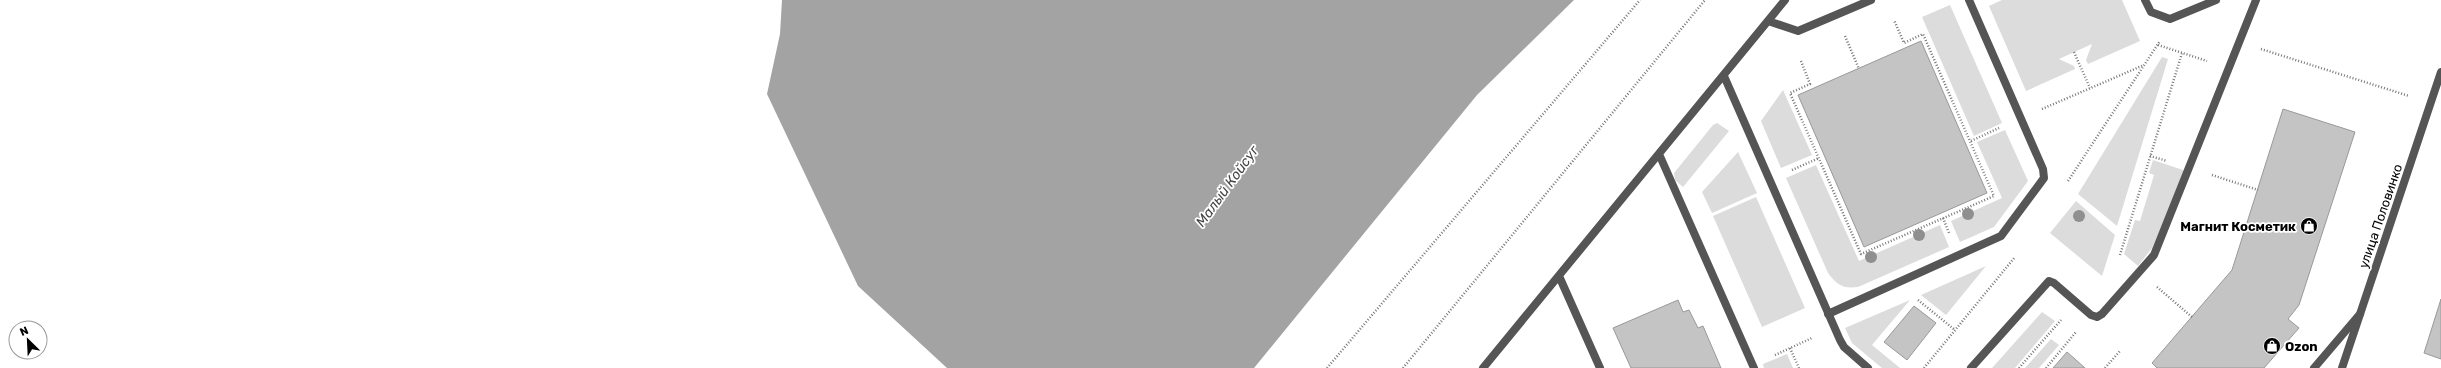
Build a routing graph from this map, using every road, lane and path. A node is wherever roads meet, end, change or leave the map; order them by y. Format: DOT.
graph roads {
  1 [pos="1640,0"];
  2 [pos="1705,0"];
  3 [pos="1785,0"];
  4 [pos="1871,0"];
  5 [pos="1969,0"];
  6 [pos="2145,0"];
  7 [pos="2216,0"];
  8 [pos="2256,0"];
  9 [pos="1836,16"];
  10 [pos="1894,20"];
  11 [pos="1768,21"];
  12 [pos="2240,42"];
  13 [pos="2158,45"];
  14 [pos="2074,52"];
  15 [pos="2182,52"];
  16 [pos="1801,61"];
  17 [pos="2145,64"];
  18 [pos="2229,68"];
  19 [pos="1859,69"];
  20 [pos="2441,72"];
  21 [pos="1724,76"];
  22 [pos="2090,88"];
  23 [pos="2431,102"];
  24 [pos="2021,119"];
  25 [pos="1970,141"];
  26 [pos="1659,154"];
  27 [pos="1819,158"];
  28 [pos="1770,180"];
  29 [pos="2118,262"];
  30 [pos="1559,276"];
  31 [pos="1905,280"];
  32 [pos="2076,302"];
  33 [pos="1828,314"];
  34 [pos="2360,314"];
  35 [pos="2091,315"];
  36 [pos="1835,329"];
  37 [pos="1955,330"];
  38 [pos="1790,348"];
  39 [pos="2120,351"];
  40 [pos="1753,366"];
  41 [pos="1328,368"];
  42 [pos="1402,368"];
  43 [pos="1483,368"];
  44 [pos="1600,368"];
  45 [pos="1799,368"];
  46 [pos="1868,368"];
  47 [pos="1971,368"];
  48 [pos="2019,368"];
  49 [pos="2046,368"];
  50 [pos="2105,368"];
  51 [pos="2314,368"];
  52 [pos="2342,368"];
  1 -- 41 [label="path"];
  2 -- 42 [label="path"];
  3 -- 11 [label="street"];
  4 -- 9 [label="street"];
  5 -- 24 [label="street"];
  6 -- 7 [label="street"];
  8 -- 12 [label="street"];
  9 -- 11 [label="street"];
  9 -- 19 [label="path"];
  10 -- 25 [label="path"];
  11 -- 21 [label="street"];
  12 -- 18 [label="street"];
  12 -- 23 [label="path"];
  13 -- 15 [label="path"];
  14 -- 22 [label="path"];
  15 -- 18 [label="path"];
  15 -- 29 [label="path"];
  16 -- 27 [label="path"];
  17 -- 22 [label="path"];
  18 -- 35 [label="street"];
  20 -- 23 [label="street, улица Половинко"];
  21 -- 26 [label="street"];
  21 -- 28 [label="street"];
  22 -- 24 [label="path"];
  23 -- 34 [label="street, улица Половинко"];
  24 -- 25 [label="path"];
  24 -- 31 [label="street"];
  25 -- 27 [label="path"];
  26 -- 30 [label="street"];
  26 -- 40 [label="street"];
  27 -- 28 [label="path"];
  28 -- 33 [label="street"];
  30 -- 43 [label="street"];
  30 -- 44 [label="street"];
  31 -- 33 [label="street"];
  31 -- 37 [label="path"];
  32 -- 35 [label="street"];
  32 -- 47 [label="street"];
  32 -- 48 [label="path"];
  33 -- 36 [label="street"];
  34 -- 51 [label="street"];
  34 -- 52 [label="street, улица Половинко"];
  35 -- 49 [label="path"];
  36 -- 38 [label="path"];
  36 -- 46 [label="street"];
  38 -- 40 [label="path"];
  38 -- 45 [label="path"];
  39 -- 50 [label="path"];
}
